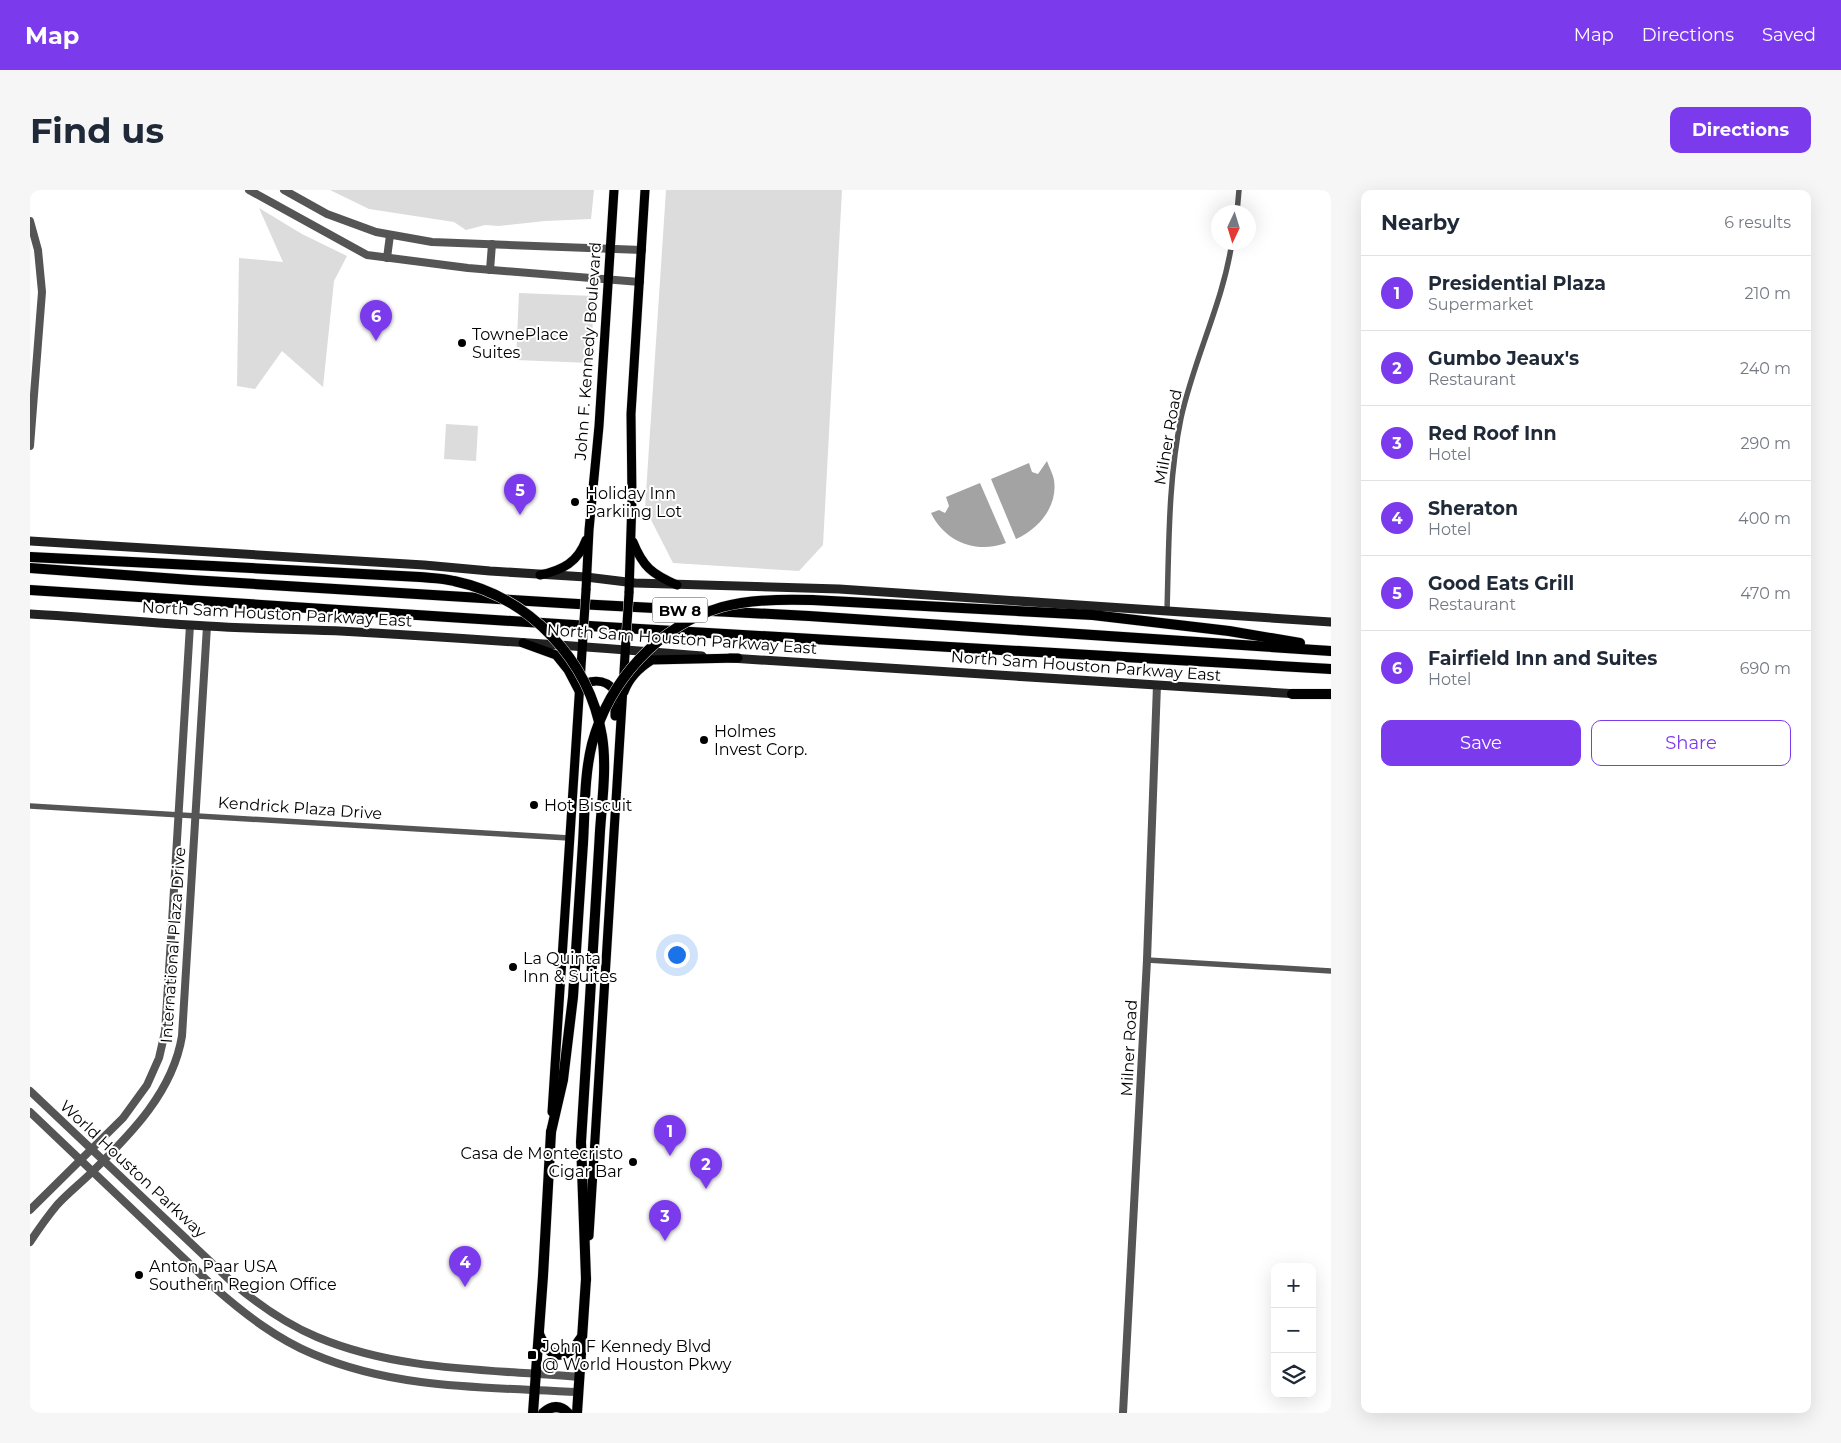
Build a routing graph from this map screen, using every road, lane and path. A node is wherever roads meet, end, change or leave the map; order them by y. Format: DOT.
graph roads {
  1 [pos="249,190"];
  2 [pos="284,190"];
  3 [pos="614,190"];
  4 [pos="645,190"];
  5 [pos="1239,190"];
  6 [pos="1238,205"];
  7 [pos="30,221"];
  8 [pos="390,235"];
  9 [pos="492,244"];
  10 [pos="610,248"];
  11 [pos="642,250"];
  12 [pos="1230,250"];
  13 [pos="387,258"];
  14 [pos="490,270"];
  15 [pos="608,280"];
  16 [pos="640,282"];
  17 [pos="30,446"];
  18 [pos="589,530"];
  19 [pos="632,538"];
  20 [pos="30,541"];
  21 [pos="30,557"];
  22 [pos="30,568"];
  23 [pos="540,575"];
  24 [pos="586,577"];
  25 [pos="630,582"];
  26 [pos="677,585"];
  27 [pos="30,590"];
  28 [pos="1167,611"];
  29 [pos="30,614"];
  30 [pos="1331,622"];
  31 [pos="190,625"];
  32 [pos="207,626"];
  33 [pos="523,643"];
  34 [pos="582,646"];
  35 [pos="625,650"];
  36 [pos="1331,650"];
  37 [pos="738,658"];
  38 [pos="1331,669"];
  39 [pos="1157,685"];
  40 [pos="580,693"];
  41 [pos="1292,694"];
  42 [pos="1331,695"];
  43 [pos="622,697"];
  44 [pos="618,764"];
  45 [pos="30,806"];
  46 [pos="180,814"];
  47 [pos="196,815"];
  48 [pos="569,838"];
  49 [pos="171,939"];
  50 [pos="188,940"];
  51 [pos="1147,960"];
  52 [pos="1331,971"];
  53 [pos="160,1058"];
  54 [pos="174,1067"];
  55 [pos="30,1091"];
  56 [pos="30,1112"];
  57 [pos="551,1132"];
  58 [pos="92,1149"];
  59 [pos="80,1159"];
  60 [pos="104,1160"];
  61 [pos="93,1172"];
  62 [pos="30,1210"];
  63 [pos="183,1236"];
  64 [pos="30,1242"];
  65 [pos="170,1246"];
  66 [pos="586,1279"];
  67 [pos="283,1319"];
  68 [pos="273,1333"];
  69 [pos="538,1333"];
  70 [pos="581,1338"];
  71 [pos="406,1363"];
  72 [pos="536,1373"];
  73 [pos="579,1376"];
  74 [pos="404,1380"];
  75 [pos="534,1390"];
  76 [pos="578,1392"];
  77 [pos="533,1413"];
  78 [pos="543,1413"];
  79 [pos="568,1413"];
  80 [pos="577,1413"];
  81 [pos="1123,1413"];
  1 -- 13 [label="street"];
  2 -- 8 [label="street"];
  3 -- 10 [label="main road, John F. Kennedy Boulevard"];
  4 -- 11 [label="main road"];
  5 -- 6 [label="street"];
  7 -- 17 [label="street"];
  8 -- 9 [label="street"];
  8 -- 13 [label="street"];
  9 -- 10 [label="street"];
  9 -- 14 [label="street"];
  10 -- 11 [label="street"];
  10 -- 15 [label="main road, John F. Kennedy Boulevard"];
  11 -- 16 [label="main road"];
  12 -- 28 [label="street, Milner Road"];
  13 -- 14 [label="street"];
  14 -- 15 [label="street"];
  15 -- 16 [label="street"];
  15 -- 18 [label="main road, John F. Kennedy Boulevard"];
  16 -- 19 [label="main road"];
  18 -- 23 [label="main road"];
  18 -- 24 [label="main road, John F. Kennedy Boulevard"];
  19 -- 25 [label="main road"];
  19 -- 26 [label="main road"];
  20 -- 23 [label="main road"];
  21 -- 66 [label="highway, bridge"];
  22 -- 36 [label="highway, North Sam Houston Parkway East / BW 8"];
  23 -- 24 [label="main road"];
  24 -- 25 [label="main road"];
  24 -- 34 [label="main road, John F. Kennedy Boulevard, bridge"];
  25 -- 26 [label="main road"];
  25 -- 35 [label="main road, bridge"];
  26 -- 28 [label="main road"];
  27 -- 38 [label="highway, North Sam Houston Parkway East / BW 8"];
  28 -- 30 [label="main road"];
  29 -- 31 [label="main road, North Sam Houston Parkway East"];
  31 -- 32 [label="main road, North Sam Houston Parkway East"];
  31 -- 46 [label="street, International Plaza Drive"];
  32 -- 33 [label="main road, North Sam Houston Parkway East"];
  32 -- 47 [label="street, International Plaza Drive"];
  33 -- 34 [label="main road, North Sam Houston Parkway East"];
  33 -- 40 [label="main road"];
  34 -- 35 [label="main road, North Sam Houston Parkway East"];
  34 -- 40 [label="main road, John F. Kennedy Boulevard"];
  35 -- 37 [label="main road, North Sam Houston Parkway East"];
  35 -- 43 [label="main road"];
  36 -- 57 [label="highway, bridge"];
  37 -- 39 [label="main road, North Sam Houston Parkway East"];
  37 -- 43 [label="main road"];
  39 -- 41 [label="main road, North Sam Houston Parkway East"];
  39 -- 51 [label="street, Milner Road"];
  40 -- 44 [label="main road"];
  40 -- 48 [label="main road, John F. Kennedy Boulevard"];
  41 -- 42 [label="highway"];
  43 -- 44 [label="main road"];
  44 -- 66 [label="main road"];
  45 -- 46 [label="street, Kendrick Plaza Drive"];
  46 -- 47 [label="street, Kendrick Plaza Drive"];
  46 -- 49 [label="street, International Plaza Drive"];
  47 -- 48 [label="street, Kendrick Plaza Drive"];
  47 -- 50 [label="street, International Plaza Drive"];
  48 -- 57 [label="main road, John F. Kennedy Boulevard"];
  49 -- 50 [label="street"];
  49 -- 53 [label="street, International Plaza Drive"];
  50 -- 54 [label="street, International Plaza Drive"];
  51 -- 52 [label="street"];
  51 -- 81 [label="street, Milner Road"];
  53 -- 54 [label="street"];
  53 -- 58 [label="street, International Plaza Drive"];
  54 -- 60 [label="street, International Plaza Drive"];
  55 -- 58 [label="street, World Houston Parkway"];
  56 -- 59 [label="street, World Houston Parkway"];
  57 -- 69 [label="highway, John F. Kennedy Boulevard"];
  58 -- 59 [label="street, International Plaza Drive"];
  58 -- 60 [label="street, World Houston Parkway"];
  59 -- 61 [label="street, World Houston Parkway"];
  59 -- 62 [label="street, International Plaza Drive"];
  60 -- 61 [label="street, International Plaza Drive"];
  60 -- 63 [label="street, World Houston Parkway"];
  61 -- 64 [label="street, International Plaza Drive"];
  61 -- 65 [label="street, World Houston Parkway"];
  63 -- 65 [label="street"];
  63 -- 67 [label="street, World Houston Parkway"];
  65 -- 68 [label="street, World Houston Parkway"];
  66 -- 70 [label="highway"];
  67 -- 68 [label="street"];
  67 -- 71 [label="street, World Houston Parkway"];
  68 -- 74 [label="street, World Houston Parkway"];
  69 -- 70 [label="highway"];
  69 -- 72 [label="highway, John F. Kennedy Boulevard"];
  70 -- 73 [label="highway"];
  71 -- 72 [label="street, World Houston Parkway"];
  71 -- 74 [label="street"];
  72 -- 73 [label="street, World Houston Parkway"];
  72 -- 75 [label="highway, John F. Kennedy Boulevard"];
  73 -- 76 [label="highway"];
  74 -- 75 [label="street, World Houston Parkway"];
  75 -- 76 [label="street, World Houston Parkway"];
  75 -- 77 [label="highway, John F. Kennedy Boulevard"];
  76 -- 80 [label="highway"];
  78 -- 79 [label="highway"];
}
